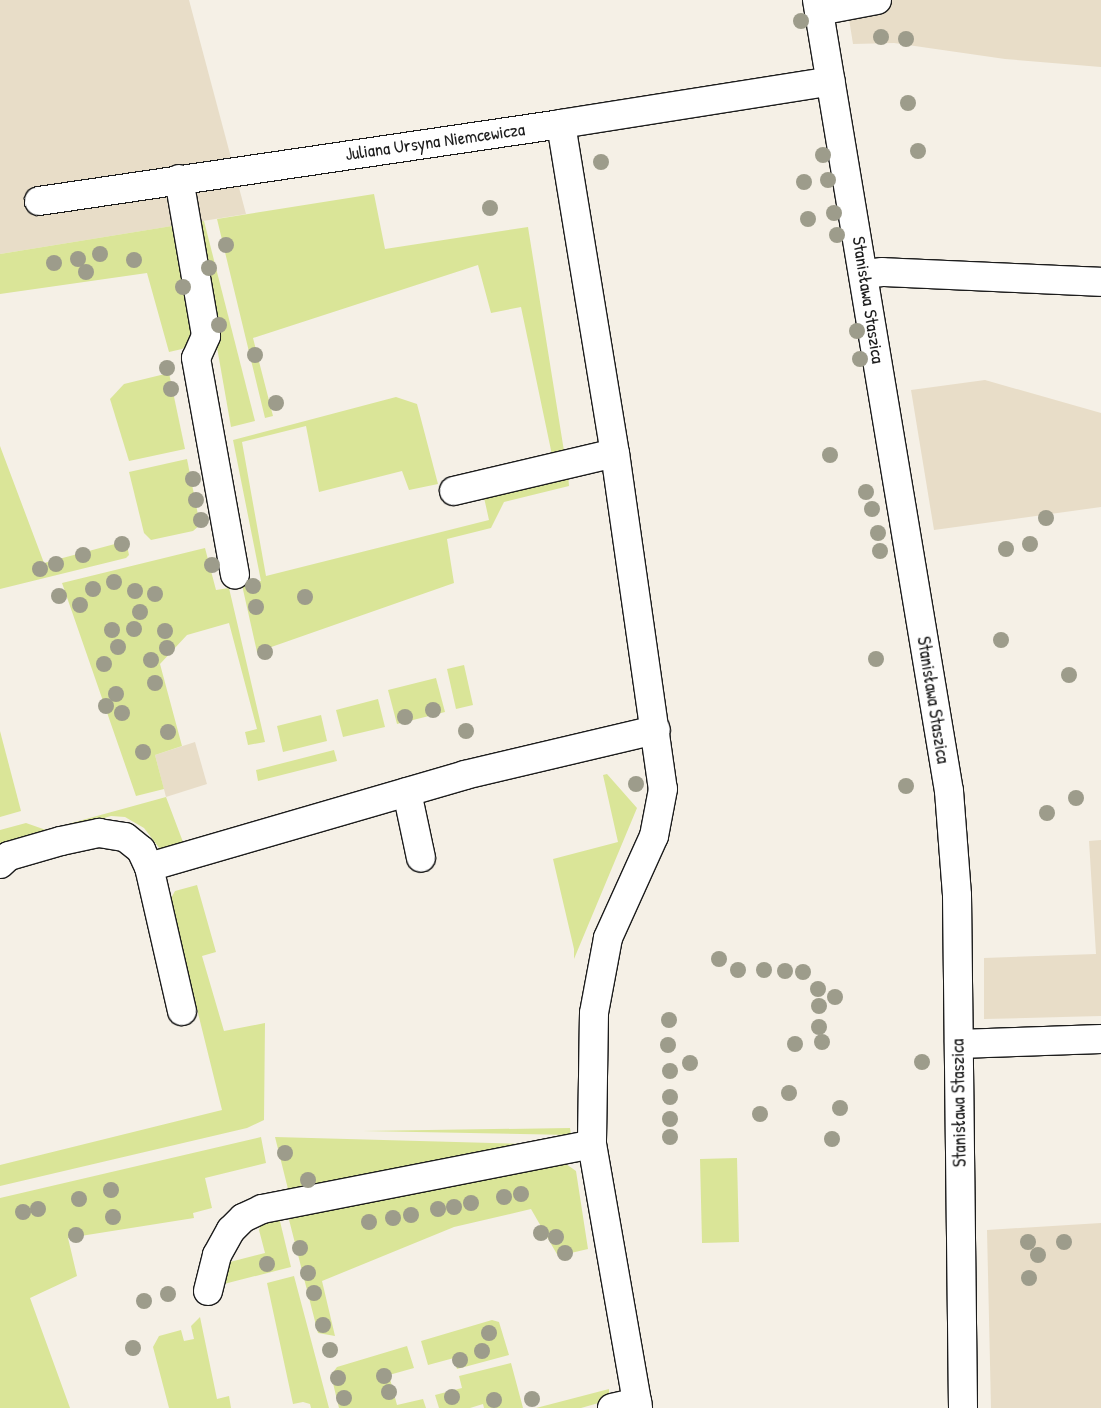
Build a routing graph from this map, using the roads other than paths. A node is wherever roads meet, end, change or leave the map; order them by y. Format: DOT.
graph roads {
  1 [pos="877,0"];
  2 [pos="818,6"];
  3 [pos="831,81"];
  4 [pos="561,124"];
  5 [pos="178,179"];
  6 [pos="38,201"];
  7 [pos="864,274"];
  8 [pos="1101,282"];
  9 [pos="615,453"];
  10 [pos="454,491"];
  11 [pos="235,575"];
  12 [pos="656,730"];
  13 [pos="407,792"];
  14 [pos="421,858"];
  15 [pos="0,864"];
  16 [pos="148,867"];
  17 [pos="182,1011"];
  18 [pos="1101,1039"];
  19 [pos="959,1044"];
  20 [pos="592,1144"];
  21 [pos="208,1292"];
  22 [pos="629,1406"];
  23 [pos="963,1408"];
  1 -- 2 [label="street"];
  2 -- 3 [label="street, Stanisława Staszica"];
  3 -- 4 [label="street, Juliana Ursyna Niemcewicza"];
  3 -- 7 [label="street, Stanisława Staszica"];
  4 -- 5 [label="street, Juliana Ursyna Niemcewicza"];
  4 -- 9 [label="street"];
  5 -- 6 [label="street, Juliana Ursyna Niemcewicza"];
  5 -- 11 [label="street"];
  7 -- 8 [label="street"];
  7 -- 19 [label="street, Stanisława Staszica"];
  9 -- 10 [label="street"];
  9 -- 12 [label="street"];
  12 -- 13 [label="street"];
  12 -- 20 [label="street"];
  13 -- 14 [label="street"];
  13 -- 16 [label="street"];
  15 -- 16 [label="street"];
  16 -- 17 [label="street"];
  18 -- 19 [label="street"];
  19 -- 23 [label="street, Stanisława Staszica"];
  20 -- 21 [label="street"];
  20 -- 22 [label="street"];
}
